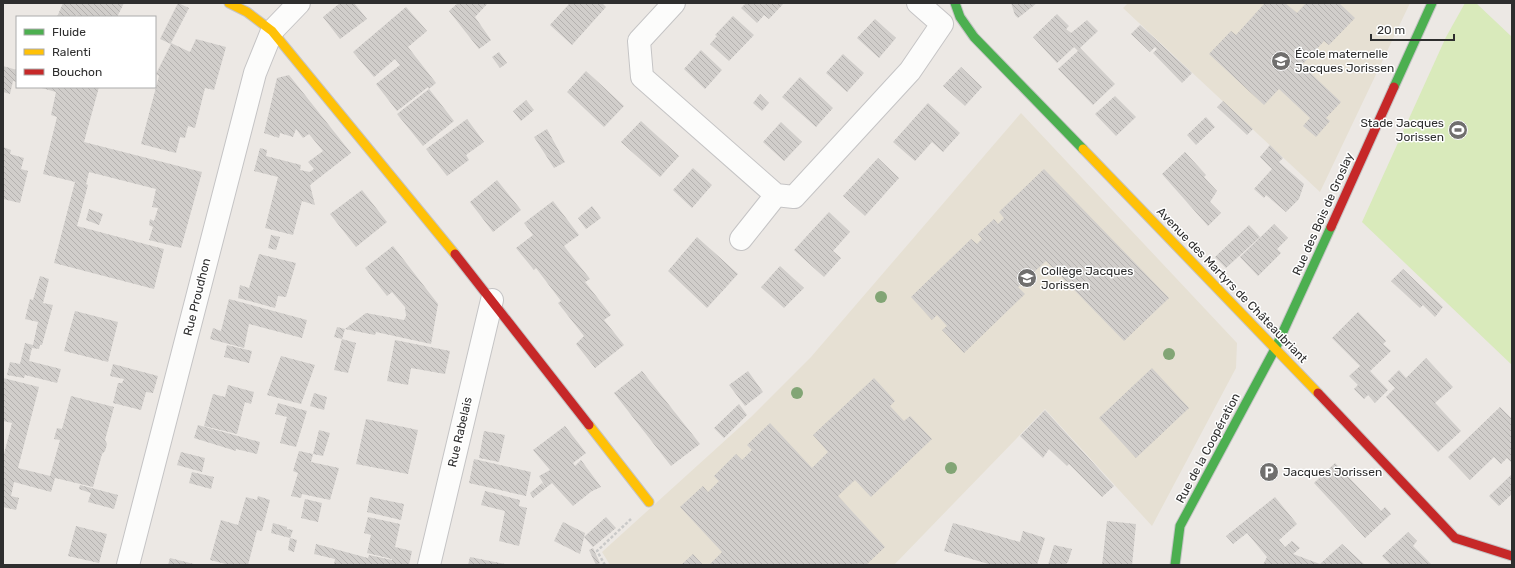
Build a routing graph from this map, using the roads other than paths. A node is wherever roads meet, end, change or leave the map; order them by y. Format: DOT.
graph roads {
  1 [pos="229,3"];
  2 [pos="299,3"];
  3 [pos="674,3"];
  4 [pos="918,3"];
  5 [pos="1432,3"];
  6 [pos="952,15"];
  7 [pos="272,31"];
  8 [pos="776,195"];
  9 [pos="741,239"];
  10 [pos="492,300"];
  11 [pos="1276,347"];
  12 [pos="649,502"];
  13 [pos="1512,556"];
  14 [pos="128,565"];
  15 [pos="429,565"];
  16 [pos="1174,565"];
  1 -- 7 [label="street"];
  2 -- 7 [label="street"];
  3 -- 8 [label="street"];
  4 -- 6 [label="street"];
  5 -- 11 [label="street, Rue des Bois de Groslay"];
  6 -- 8 [label="street"];
  6 -- 11 [label="street, Avenue des Martyrs de Châteaubriant"];
  7 -- 10 [label="street"];
  7 -- 14 [label="street, Rue Proudhon"];
  8 -- 9 [label="street"];
  10 -- 12 [label="street"];
  10 -- 15 [label="street, Rue Rabelais"];
  11 -- 13 [label="street, Avenue des Martyrs de Châteaubriant"];
  11 -- 16 [label="street, Rue de la Coopération"];
}
